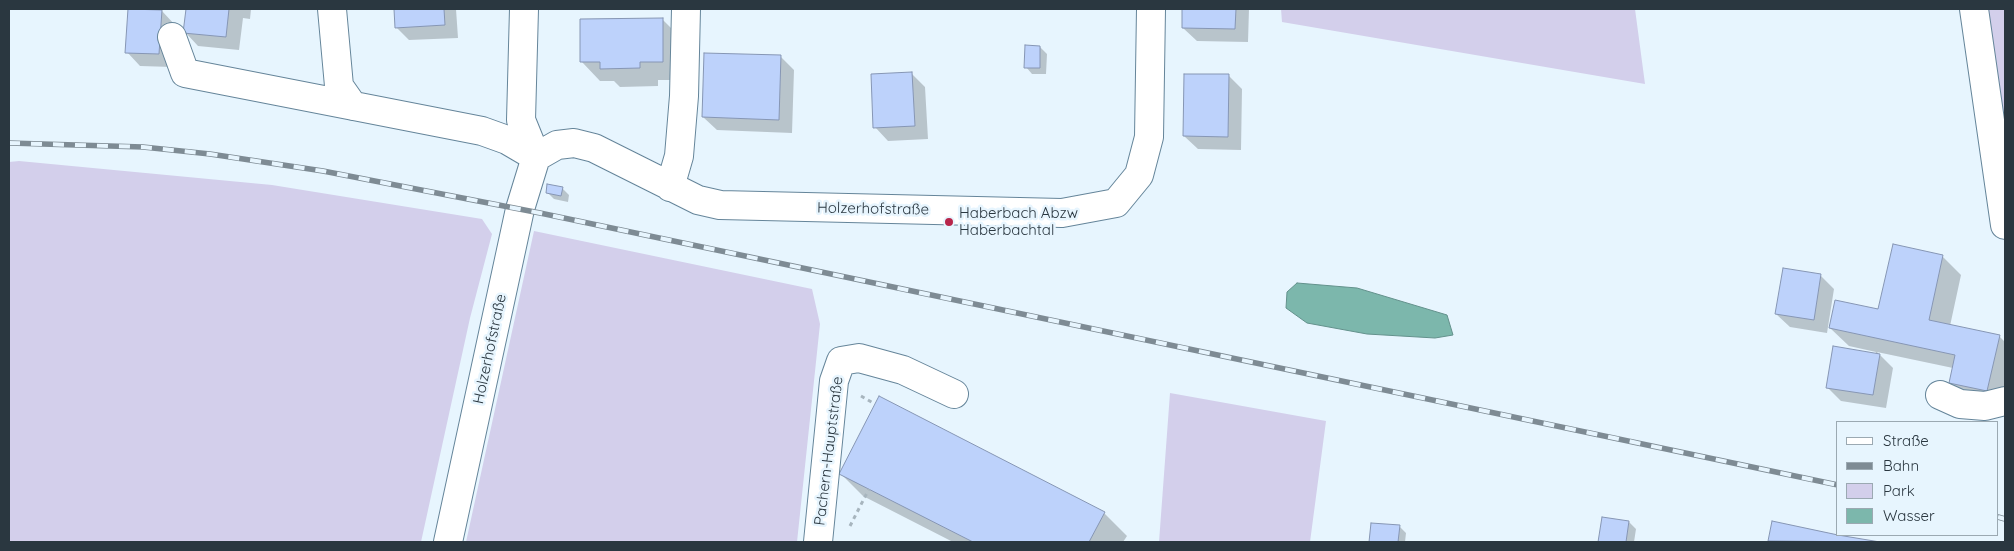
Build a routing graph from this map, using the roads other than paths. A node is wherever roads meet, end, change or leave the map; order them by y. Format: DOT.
graph roads {
  1 [pos="332,9"];
  2 [pos="524,9"];
  3 [pos="686,9"];
  4 [pos="1151,9"];
  5 [pos="1974,9"];
  6 [pos="172,36"];
  7 [pos="353,106"];
  8 [pos="536,157"];
  9 [pos="670,187"];
  10 [pos="2005,225"];
  11 [pos="954,394"];
  12 [pos="1940,395"];
  13 [pos="2005,401"];
  14 [pos="448,542"];
  15 [pos="818,542"];
  1 -- 7 [label="street"];
  2 -- 8 [label="street"];
  3 -- 9 [label="street"];
  4 -- 9 [label="street, Holzerhofstraße"];
  5 -- 10 [label="street"];
  6 -- 7 [label="street"];
  7 -- 8 [label="street"];
  8 -- 9 [label="street, Holzerhofstraße"];
  8 -- 14 [label="street, Holzerhofstraße"];
  11 -- 15 [label="street, Pachern-Hauptstraße"];
  12 -- 13 [label="street"];
}
